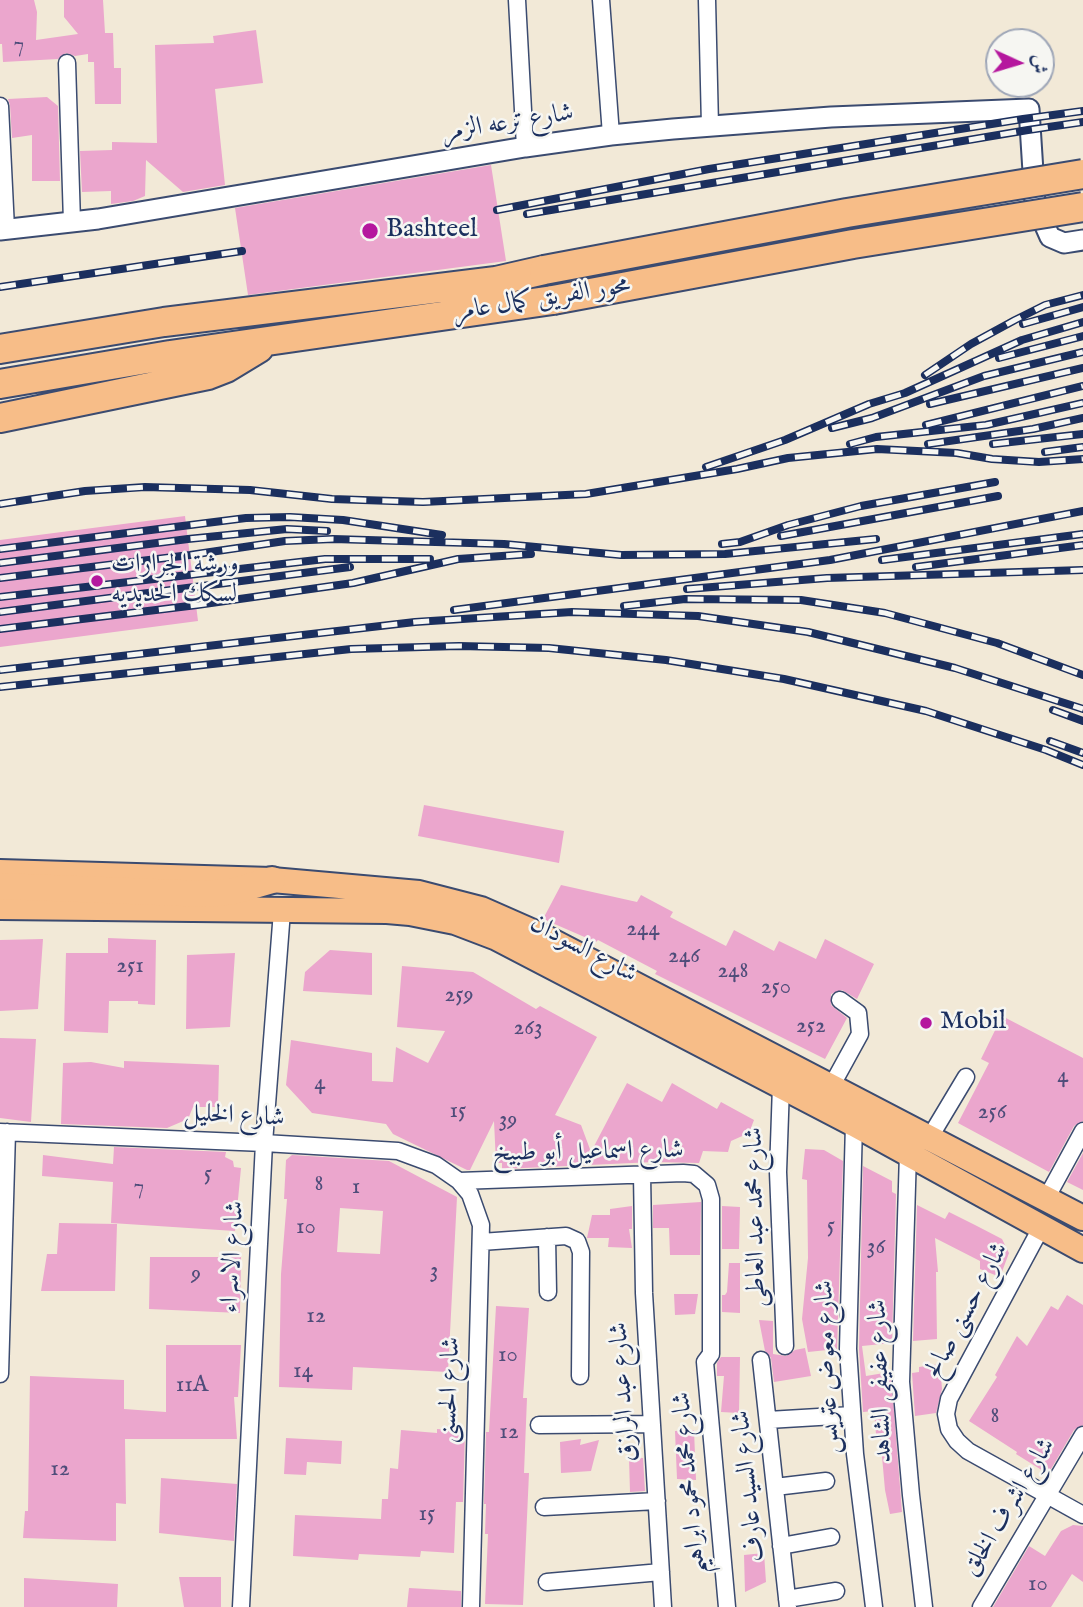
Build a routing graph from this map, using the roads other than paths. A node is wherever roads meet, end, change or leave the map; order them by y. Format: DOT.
graph roads {
  1 [pos="517,0"];
  2 [pos="601,0"];
  3 [pos="707,0"];
  4 [pos="67,63"];
  5 [pos="0,106"];
  6 [pos="710,126"];
  7 [pos="611,135"];
  8 [pos="525,147"];
  9 [pos="1083,174"];
  10 [pos="1083,207"];
  11 [pos="72,222"];
  12 [pos="3,230"];
  13 [pos="1083,240"];
  14 [pos="270,341"];
  15 [pos="0,349"];
  16 [pos="0,384"];
  17 [pos="6,417"];
  18 [pos="0,872"];
  19 [pos="272,880"];
  20 [pos="0,886"];
  21 [pos="0,907"];
  22 [pos="282,911"];
  23 [pos="840,1000"];
  24 [pos="966,1077"];
  25 [pos="832,1085"];
  26 [pos="781,1086"];
  27 [pos="854,1124"];
  28 [pos="1083,1131"];
  29 [pos="3,1132"];
  30 [pos="930,1137"];
  31 [pos="264,1143"];
  32 [pos="908,1153"];
  33 [pos="642,1174"];
  34 [pos="459,1181"];
  35 [pos="1047,1197"];
  36 [pos="1083,1218"];
  37 [pos="1042,1226"];
  38 [pos="547,1237"];
  39 [pos="481,1242"];
  40 [pos="1083,1250"];
  41 [pos="548,1292"];
  42 [pos="785,1346"];
  43 [pos="709,1358"];
  44 [pos="761,1360"];
  45 [pos="0,1374"];
  46 [pos="580,1376"];
  47 [pos="852,1415"];
  48 [pos="768,1420"];
  49 [pos="652,1424"];
  50 [pos="539,1425"];
  51 [pos="1083,1435"];
  52 [pos="826,1480"];
  53 [pos="775,1487"];
  54 [pos="1047,1495"];
  55 [pos="657,1501"];
  56 [pos="544,1507"];
  57 [pos="1083,1515"];
  58 [pos="831,1537"];
  59 [pos="781,1546"];
  60 [pos="661,1572"];
  61 [pos="547,1582"];
  62 [pos="836,1591"];
  63 [pos="787,1603"];
  64 [pos="242,1607"];
  65 [pos="471,1607"];
  66 [pos="663,1607"];
  67 [pos="727,1607"];
  68 [pos="874,1607"];
  69 [pos="924,1607"];
  70 [pos="981,1607"];
  1 -- 8 [label="street"];
  2 -- 7 [label="street"];
  3 -- 6 [label="street"];
  4 -- 11 [label="street"];
  5 -- 12 [label="street"];
  6 -- 7 [label="street, شارع ترعه الزمر"];
  6 -- 13 [label="street, شارع ترعه الزمر"];
  7 -- 8 [label="street, شارع ترعه الزمر"];
  8 -- 11 [label="street, شارع ترعه الزمر"];
  9 -- 15 [label="highway, محور الفريق كمال عامر, bridge"];
  10 -- 14 [label="highway, محور الفريق كمال عامر, bridge"];
  11 -- 12 [label="street, شارع ترعه الزمر"];
  14 -- 16 [label="highway, محور الفريق كمال عامر"];
  14 -- 17 [label="highway"];
  18 -- 19 [label="main road, شارع السودان"];
  19 -- 20 [label="highway"];
  19 -- 25 [label="main road, شارع السودان"];
  21 -- 22 [label="main road, شارع السودان"];
  22 -- 26 [label="main road, شارع السودان"];
  22 -- 31 [label="street, شارع الاسراء"];
  23 -- 25 [label="street"];
  24 -- 30 [label="street"];
  25 -- 30 [label="main road, شارع السودان"];
  26 -- 27 [label="main road, شارع السودان"];
  26 -- 42 [label="street, شارع محمد عبد العاطى"];
  27 -- 32 [label="main road, شارع السودان"];
  27 -- 47 [label="street, شارع معوض عتريس"];
  28 -- 35 [label="street"];
  29 -- 31 [label="street, شارع الخليل"];
  29 -- 45 [label="street"];
  30 -- 35 [label="main road, شارع السودان"];
  31 -- 34 [label="street, شارع الخليل"];
  31 -- 64 [label="street, شارع الاسراء"];
  32 -- 37 [label="main road, شارع السودان"];
  32 -- 69 [label="street, شارع عفيفى الشاهد"];
  33 -- 34 [label="street, شارع اسماعيل أبو طبيخ"];
  33 -- 43 [label="street, شارع اسماعيل أبو طبيخ"];
  33 -- 49 [label="street, شارع عبد الرازق"];
  34 -- 39 [label="street, شارع الحسنى"];
  35 -- 36 [label="main road, شارع السودان"];
  37 -- 40 [label="main road, شارع السودان"];
  37 -- 54 [label="street, شارع حسنى صالح"];
  38 -- 39 [label="street"];
  38 -- 41 [label="street"];
  38 -- 46 [label="street"];
  39 -- 65 [label="street, شارع الحسنى"];
  43 -- 67 [label="street, شارع محمد محمود ابراهيم"];
  44 -- 48 [label="street, شارع السيد عارف"];
  47 -- 48 [label="street"];
  47 -- 68 [label="street, شارع معوض عتريس"];
  48 -- 53 [label="street, شارع السيد عارف"];
  49 -- 50 [label="street"];
  49 -- 55 [label="street, شارع عبد الرازق"];
  51 -- 54 [label="street, شارع اشرف الخلق"];
  52 -- 53 [label="street"];
  53 -- 59 [label="street, شارع السيد عارف"];
  54 -- 57 [label="street, شارع حسنى صالح"];
  54 -- 70 [label="street, شارع اشرف الخلق"];
  55 -- 56 [label="street"];
  55 -- 60 [label="street, شارع عبد الرازق"];
  58 -- 59 [label="street"];
  59 -- 63 [label="street, شارع السيد عارف"];
  60 -- 61 [label="street"];
  60 -- 66 [label="street, شارع عبد الرازق"];
  62 -- 63 [label="street"];
}
